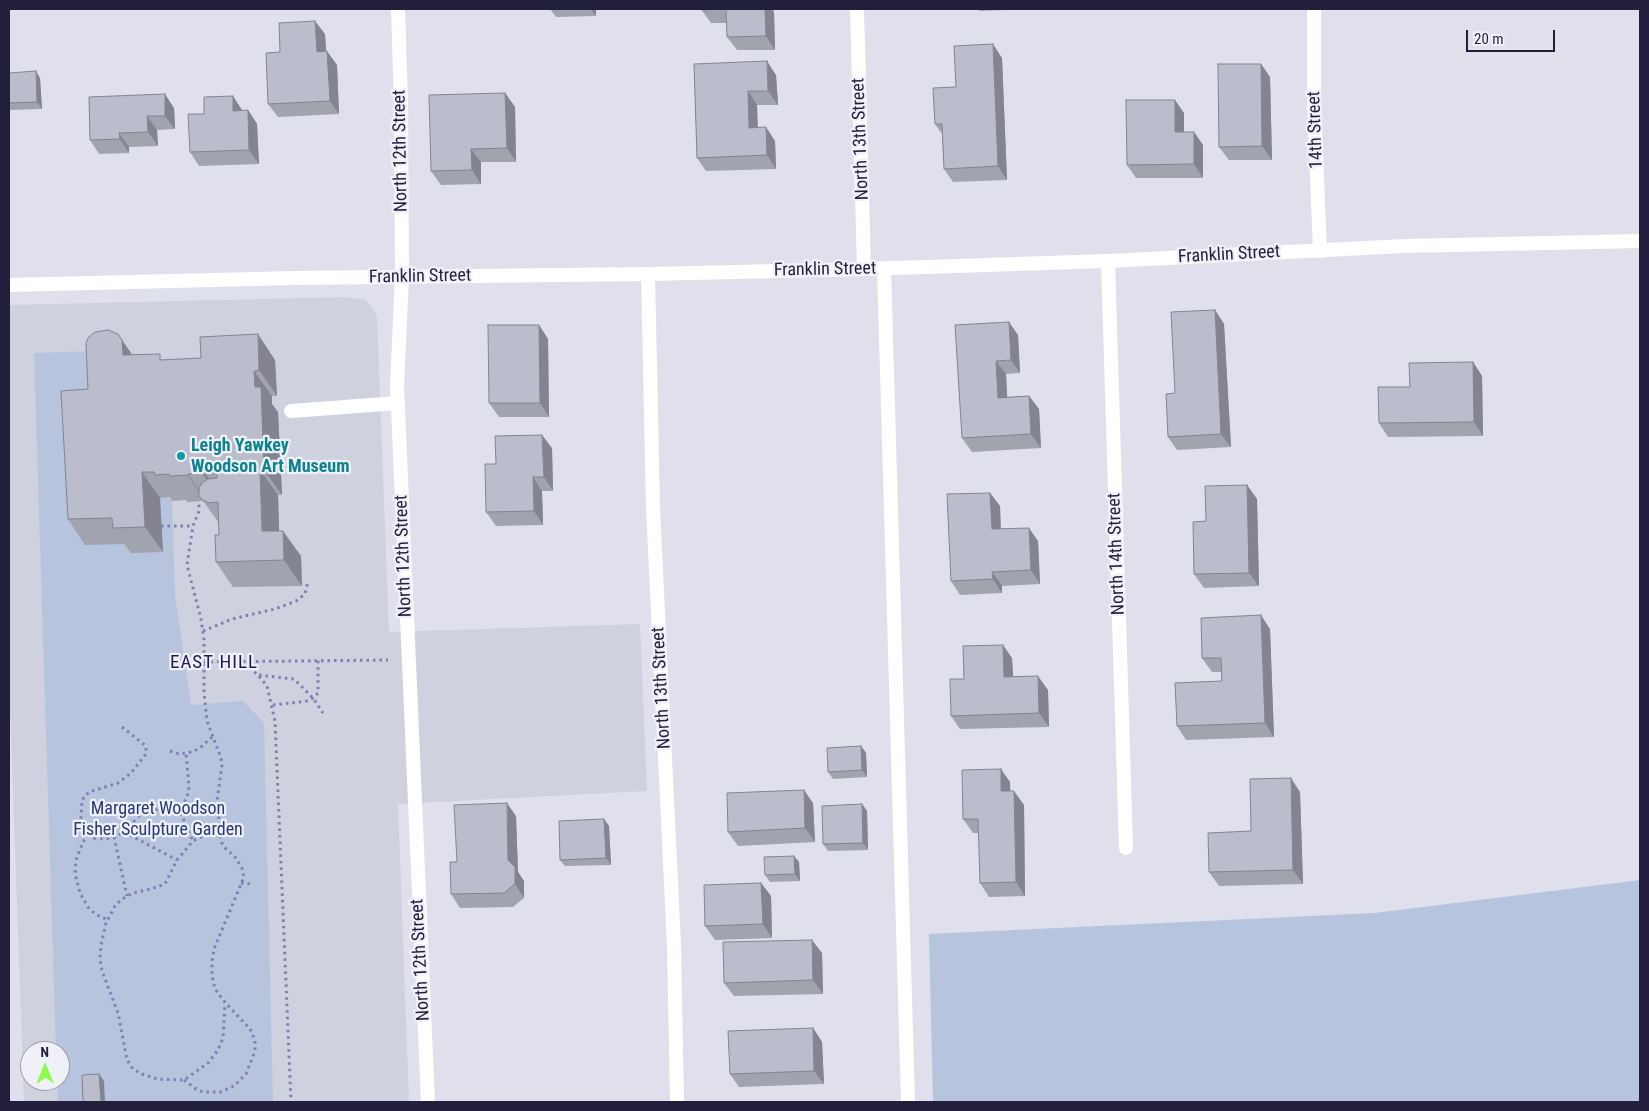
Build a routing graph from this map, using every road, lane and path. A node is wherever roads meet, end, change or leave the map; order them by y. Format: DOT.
graph roads {
  1 [pos="398,9"];
  2 [pos="857,9"];
  3 [pos="1314,9"];
  4 [pos="1640,240"];
  5 [pos="1320,250"];
  6 [pos="1108,261"];
  7 [pos="884,268"];
  8 [pos="864,269"];
  9 [pos="648,274"];
  10 [pos="402,277"];
  11 [pos="9,285"];
  12 [pos="398,404"];
  13 [pos="291,411"];
  14 [pos="199,501"];
  15 [pos="161,526"];
  16 [pos="193,526"];
  17 [pos="308,581"];
  18 [pos="202,630"];
  19 [pos="408,659"];
  20 [pos="318,660"];
  21 [pos="231,661"];
  22 [pos="204,662"];
  23 [pos="258,675"];
  24 [pos="313,698"];
  25 [pos="273,705"];
  26 [pos="323,713"];
  27 [pos="122,727"];
  28 [pos="212,737"];
  29 [pos="170,751"];
  30 [pos="186,752"];
  31 [pos="178,807"];
  32 [pos="124,832"];
  33 [pos="88,834"];
  34 [pos="221,834"];
  35 [pos="114,837"];
  36 [pos="193,841"];
  37 [pos="1126,848"];
  38 [pos="177,860"];
  39 [pos="241,883"];
  40 [pos="254,884"];
  41 [pos="127,896"];
  42 [pos="108,920"];
  43 [pos="225,1003"];
  44 [pos="184,1080"];
  45 [pos="291,1102"];
  46 [pos="428,1102"];
  47 [pos="677,1102"];
  48 [pos="908,1102"];
  1 -- 10 [label="street, North 12th Street"];
  2 -- 8 [label="street, North 13th Street"];
  3 -- 5 [label="street, 14th Street"];
  4 -- 5 [label="street, Franklin Street"];
  5 -- 6 [label="street, Franklin Street"];
  6 -- 7 [label="street, Franklin Street"];
  6 -- 37 [label="street, North 14th Street"];
  7 -- 8 [label="street, Franklin Street"];
  7 -- 48 [label="street"];
  8 -- 9 [label="street, Franklin Street"];
  9 -- 10 [label="street, Franklin Street"];
  9 -- 47 [label="street, North 13th Street"];
  10 -- 11 [label="street, Franklin Street"];
  10 -- 12 [label="street, North 12th Street"];
  12 -- 13 [label="street"];
  12 -- 19 [label="street, North 12th Street"];
  14 -- 16 [label="path"];
  15 -- 16 [label="path"];
  16 -- 18 [label="path"];
  17 -- 18 [label="path"];
  18 -- 22 [label="path"];
  19 -- 20 [label="path"];
  19 -- 46 [label="street, North 12th Street"];
  20 -- 21 [label="path"];
  20 -- 24 [label="path"];
  21 -- 22 [label="path"];
  21 -- 23 [label="path"];
  22 -- 28 [label="path"];
  23 -- 24 [label="path"];
  23 -- 25 [label="path"];
  24 -- 25 [label="path"];
  24 -- 26 [label="path"];
  25 -- 45 [label="path"];
  27 -- 33 [label="path"];
  28 -- 30 [label="path"];
  28 -- 34 [label="path"];
  29 -- 30 [label="path"];
  30 -- 31 [label="path"];
  31 -- 32 [label="path"];
  31 -- 36 [label="path"];
  32 -- 35 [label="path"];
  32 -- 38 [label="path"];
  33 -- 35 [label="path"];
  33 -- 42 [label="path"];
  34 -- 36 [label="path"];
  34 -- 39 [label="path"];
  35 -- 41 [label="path"];
  36 -- 38 [label="path"];
  38 -- 41 [label="path"];
  39 -- 40 [label="path"];
  39 -- 43 [label="path"];
  41 -- 42 [label="path"];
  42 -- 44 [label="path"];
  43 -- 44 [label="path"];
  43 -- 44 [label="path"];
}
